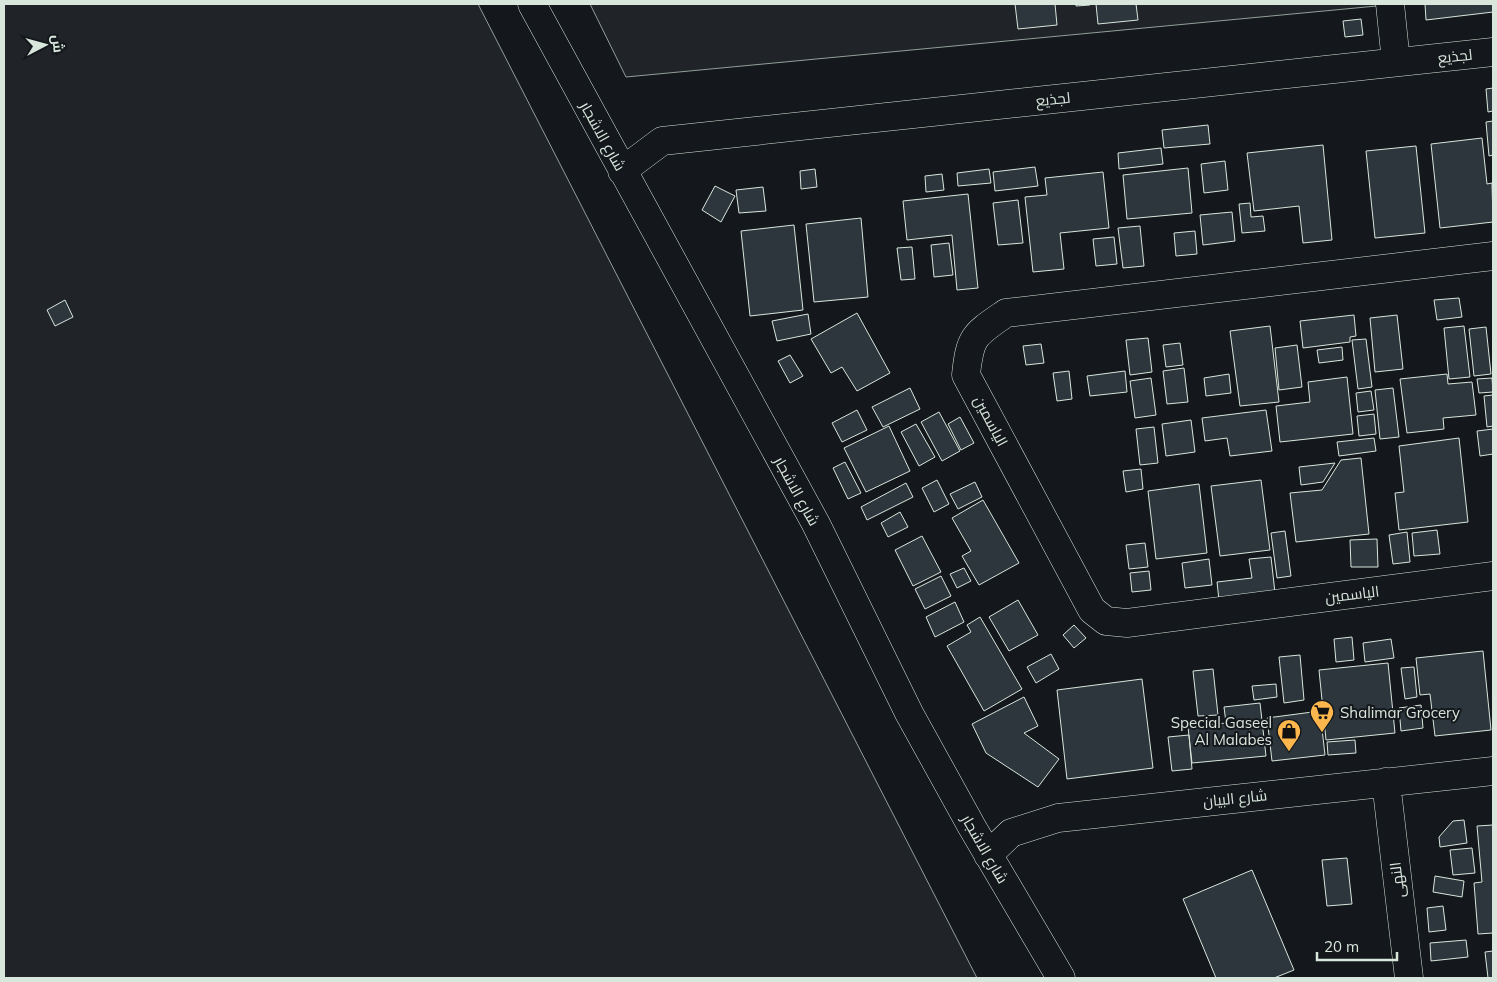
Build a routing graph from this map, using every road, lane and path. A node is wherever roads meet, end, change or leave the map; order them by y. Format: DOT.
graph roads {
  1 [pos="532,4"];
  2 [pos="1390,4"];
  3 [pos="1493,52"];
  4 [pos="1396,62"];
  5 [pos="622,171"];
  6 [pos="1493,256"];
  7 [pos="1493,576"];
  8 [pos="1493,771"];
  9 [pos="1386,782"];
  10 [pos="988,855"];
  11 [pos="1061,978"];
  12 [pos="1409,978"];
  1 -- 5 [label="street, شارع الاشجار"];
  2 -- 4 [label="street"];
  3 -- 4 [label="street, لجذيع"];
  4 -- 5 [label="street, لجذيع"];
  5 -- 10 [label="street, شارع الاشجار"];
  6 -- 7 [label="street, الياسمين"];
  8 -- 9 [label="street, شارع البيان"];
  9 -- 10 [label="street, شارع البيان"];
  9 -- 12 [label="street, النهى"];
  10 -- 11 [label="street, شارع الاشجار"];
}
